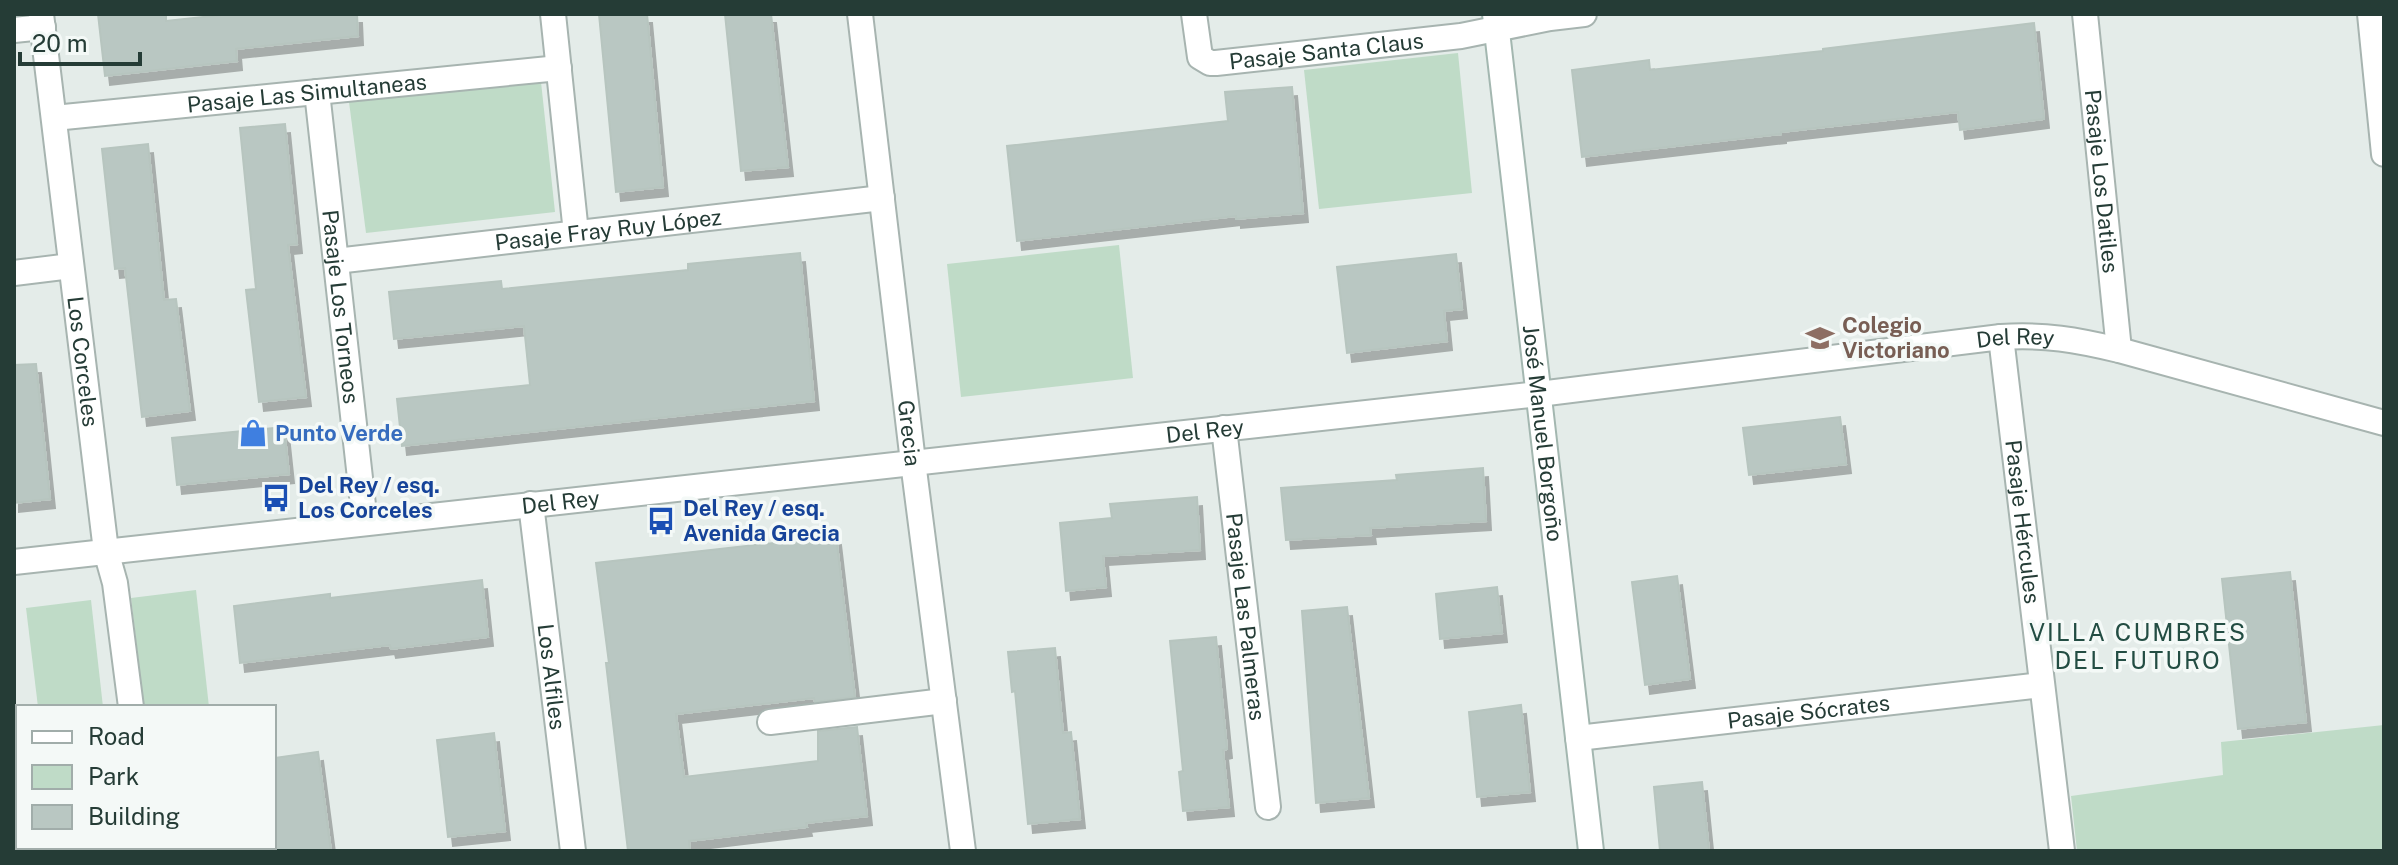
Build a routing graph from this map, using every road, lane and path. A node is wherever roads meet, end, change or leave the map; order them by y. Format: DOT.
graph roads {
  1 [pos="553,14"];
  2 [pos="860,14"];
  3 [pos="1194,14"];
  4 [pos="1584,14"];
  5 [pos="2085,14"];
  6 [pos="2370,14"];
  7 [pos="42,20"];
  8 [pos="1496,21"];
  9 [pos="14,30"];
  10 [pos="559,68"];
  11 [pos="317,92"];
  12 [pos="54,118"];
  13 [pos="2384,154"];
  14 [pos="882,198"];
  15 [pos="576,233"];
  16 [pos="336,261"];
  17 [pos="71,266"];
  18 [pos="14,273"];
  19 [pos="2001,337"];
  20 [pos="2119,350"];
  21 [pos="1539,394"];
  22 [pos="2384,423"];
  23 [pos="1224,428"];
  24 [pos="913,462"];
  25 [pos="531,504"];
  26 [pos="365,523"];
  27 [pos="106,551"];
  28 [pos="14,562"];
  29 [pos="2041,685"];
  30 [pos="944,701"];
  31 [pos="131,705"];
  32 [pos="770,722"];
  33 [pos="1578,738"];
  34 [pos="1268,807"];
  35 [pos="573,851"];
  36 [pos="963,851"];
  37 [pos="1591,851"];
  38 [pos="2062,851"];
  1 -- 10 [label="street"];
  2 -- 14 [label="street, Grecia"];
  3 -- 8 [label="street, Pasaje Santa Claus"];
  4 -- 8 [label="street"];
  5 -- 20 [label="street, Pasaje Los Datiles"];
  6 -- 13 [label="street"];
  7 -- 9 [label="street"];
  7 -- 12 [label="street, Los Corceles"];
  8 -- 21 [label="street, José Manuel Borgoño"];
  10 -- 11 [label="street, Pasaje Las Simultaneas"];
  10 -- 15 [label="street"];
  11 -- 12 [label="street, Pasaje Las Simultaneas"];
  11 -- 16 [label="street, Pasaje Los Torneos"];
  12 -- 17 [label="street, Los Corceles"];
  14 -- 15 [label="street, Pasaje Fray Ruy López"];
  14 -- 24 [label="street, Grecia"];
  15 -- 16 [label="street, Pasaje Fray Ruy López"];
  16 -- 26 [label="street, Pasaje Los Torneos"];
  17 -- 18 [label="street"];
  17 -- 27 [label="street, Los Corceles"];
  19 -- 20 [label="street, Del Rey"];
  19 -- 21 [label="street, Del Rey"];
  19 -- 29 [label="street, Pasaje Hércules"];
  20 -- 22 [label="street, Del Rey"];
  21 -- 23 [label="street, Del Rey"];
  21 -- 33 [label="street, José Manuel Borgoño"];
  23 -- 24 [label="street, Del Rey"];
  23 -- 34 [label="street, Pasaje Las Palmeras"];
  24 -- 25 [label="street, Del Rey"];
  24 -- 30 [label="street, Grecia"];
  25 -- 26 [label="street, Del Rey"];
  25 -- 35 [label="street, Los Alfiles"];
  26 -- 27 [label="street, Del Rey"];
  27 -- 28 [label="street, Del Rey"];
  27 -- 31 [label="street, Los Corceles"];
  29 -- 33 [label="street, Pasaje Sócrates"];
  29 -- 38 [label="street, Pasaje Hércules"];
  30 -- 32 [label="street"];
  30 -- 36 [label="street, Grecia"];
  33 -- 37 [label="street, José Manuel Borgoño"];
}
